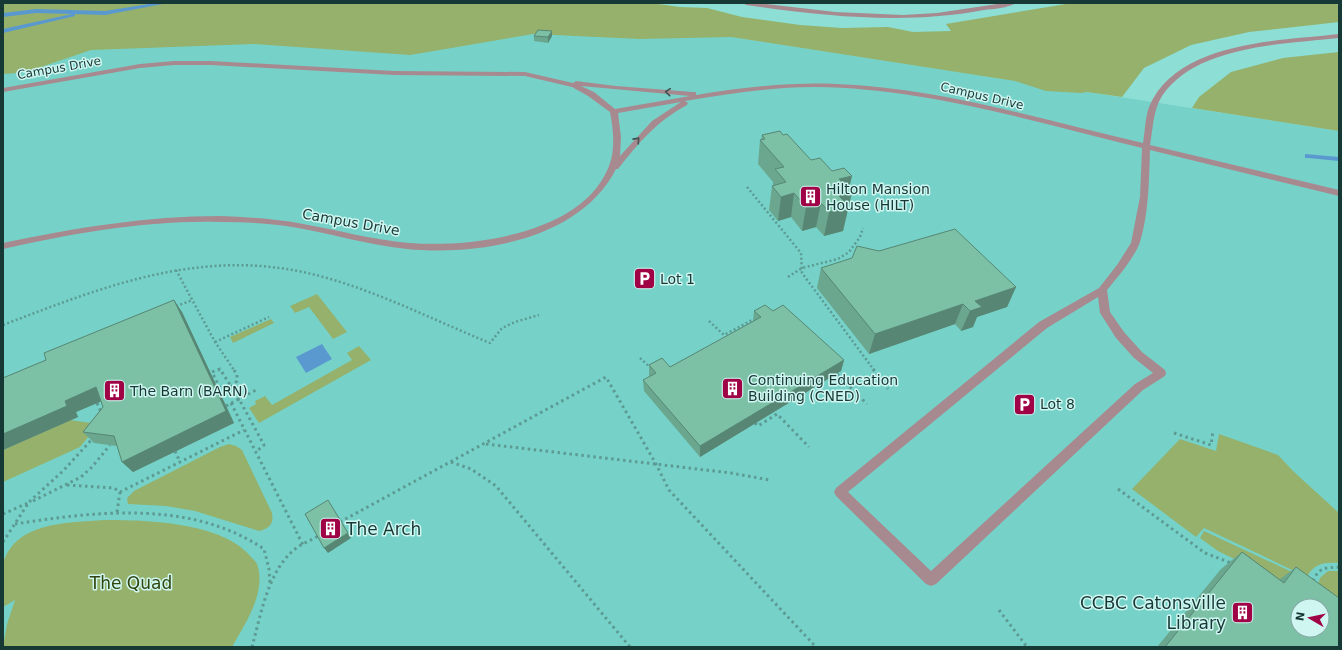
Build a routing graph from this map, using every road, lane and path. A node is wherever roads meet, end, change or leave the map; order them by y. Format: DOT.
graph roads {
  1 [pos="746,3"];
  2 [pos="1013,3"];
  3 [pos="1339,36"];
  4 [pos="556,80"];
  5 [pos="3,90"];
  6 [pos="707,96"];
  7 [pos="693,98"];
  8 [pos="614,111"];
  9 [pos="1146,147"];
  10 [pos="612,170"];
  11 [pos="747,187"];
  12 [pos="1339,193"];
  13 [pos="863,228"];
  14 [pos="3,246"];
  15 [pos="802,268"];
  16 [pos="176,270"];
  17 [pos="788,276"];
  18 [pos="1102,290"];
  19 [pos="193,300"];
  20 [pos="171,309"];
  21 [pos="539,314"];
  22 [pos="269,317"];
  23 [pos="758,319"];
  24 [pos="709,321"];
  25 [pos="3,325"];
  26 [pos="215,342"];
  27 [pos="640,358"];
  28 [pos="656,373"];
  29 [pos="837,374"];
  30 [pos="217,387"];
  31 [pos="231,387"];
  32 [pos="888,389"];
  33 [pos="256,390"];
  34 [pos="239,399"];
  35 [pos="98,403"];
  36 [pos="231,403"];
  37 [pos="867,404"];
  38 [pos="226,406"];
  39 [pos="102,415"];
  40 [pos="755,423"];
  41 [pos="244,430"];
  42 [pos="1213,431"];
  43 [pos="1174,433"];
  44 [pos="94,437"];
  45 [pos="486,444"];
  46 [pos="110,445"];
  47 [pos="809,447"];
  48 [pos="175,451"];
  49 [pos="256,452"];
  50 [pos="180,462"];
  51 [pos="451,462"];
  52 [pos="656,464"];
  53 [pos="770,480"];
  54 [pos="67,485"];
  55 [pos="1118,489"];
  56 [pos="120,492"];
  57 [pos="29,502"];
  58 [pos="117,512"];
  59 [pos="3,514"];
  60 [pos="15,524"];
  61 [pos="335,525"];
  62 [pos="324,532"];
  63 [pos="3,542"];
  64 [pos="302,545"];
  65 [pos="1238,566"];
  66 [pos="1339,567"];
  67 [pos="1312,585"];
  68 [pos="270,586"];
  69 [pos="999,610"];
  70 [pos="252,647"];
  71 [pos="630,647"];
  72 [pos="816,647"];
  73 [pos="1027,647"];
  1 -- 2 [label="street"];
  3 -- 9 [label="street"];
  4 -- 5 [label="street, Campus Drive"];
  6 -- 4 [label="street, one-way"];
  4 -- 8 [label="street, Campus Drive"];
  6 -- 7 [label="street, Campus Drive"];
  6 -- 9 [label="street, Campus Drive"];
  7 -- 8 [label="street, Campus Drive"];
  10 -- 7 [label="street, one-way"];
  8 -- 10 [label="street, Campus Drive"];
  9 -- 12 [label="street, Campus Drive"];
  9 -- 18 [label="street"];
  10 -- 14 [label="street, Campus Drive"];
  11 -- 15 [label="path"];
  13 -- 15 [label="path"];
  15 -- 17 [label="path"];
  15 -- 32 [label="path"];
  16 -- 19 [label="path"];
  16 -- 21 [label="path"];
  16 -- 25 [label="path"];
  18 -- 18 [label="street"];
  19 -- 20 [label="path"];
  19 -- 26 [label="path"];
  22 -- 26 [label="path"];
  23 -- 24 [label="path"];
  26 -- 31 [label="path"];
  27 -- 28 [label="path"];
  29 -- 37 [label="path"];
  30 -- 31 [label="path"];
  31 -- 34 [label="path"];
  33 -- 34 [label="path"];
  34 -- 36 [label="path"];
  34 -- 49 [label="path"];
  35 -- 39 [label="path"];
  36 -- 38 [label="path"];
  36 -- 41 [label="path"];
  40 -- 47 [label="path"];
  41 -- 49 [label="path"];
  41 -- 50 [label="path"];
  42 -- 43 [label="path"];
  44 -- 57 [label="path"];
  45 -- 51 [label="path"];
  45 -- 52 [label="path"];
  45 -- 52 [label="path"];
  46 -- 54 [label="path"];
  48 -- 50 [label="path"];
  49 -- 64 [label="path"];
  50 -- 56 [label="path"];
  51 -- 61 [label="path"];
  51 -- 71 [label="path"];
  52 -- 53 [label="path"];
  52 -- 72 [label="path"];
  54 -- 56 [label="path"];
  54 -- 57 [label="path"];
  55 -- 65 [label="path"];
  56 -- 58 [label="path"];
  57 -- 59 [label="path"];
  57 -- 60 [label="path"];
  58 -- 60 [label="path"];
  58 -- 68 [label="path"];
  60 -- 63 [label="path"];
  62 -- 64 [label="path"];
  64 -- 68 [label="path"];
  66 -- 67 [label="path"];
  68 -- 70 [label="path"];
  69 -- 73 [label="path"];
}
